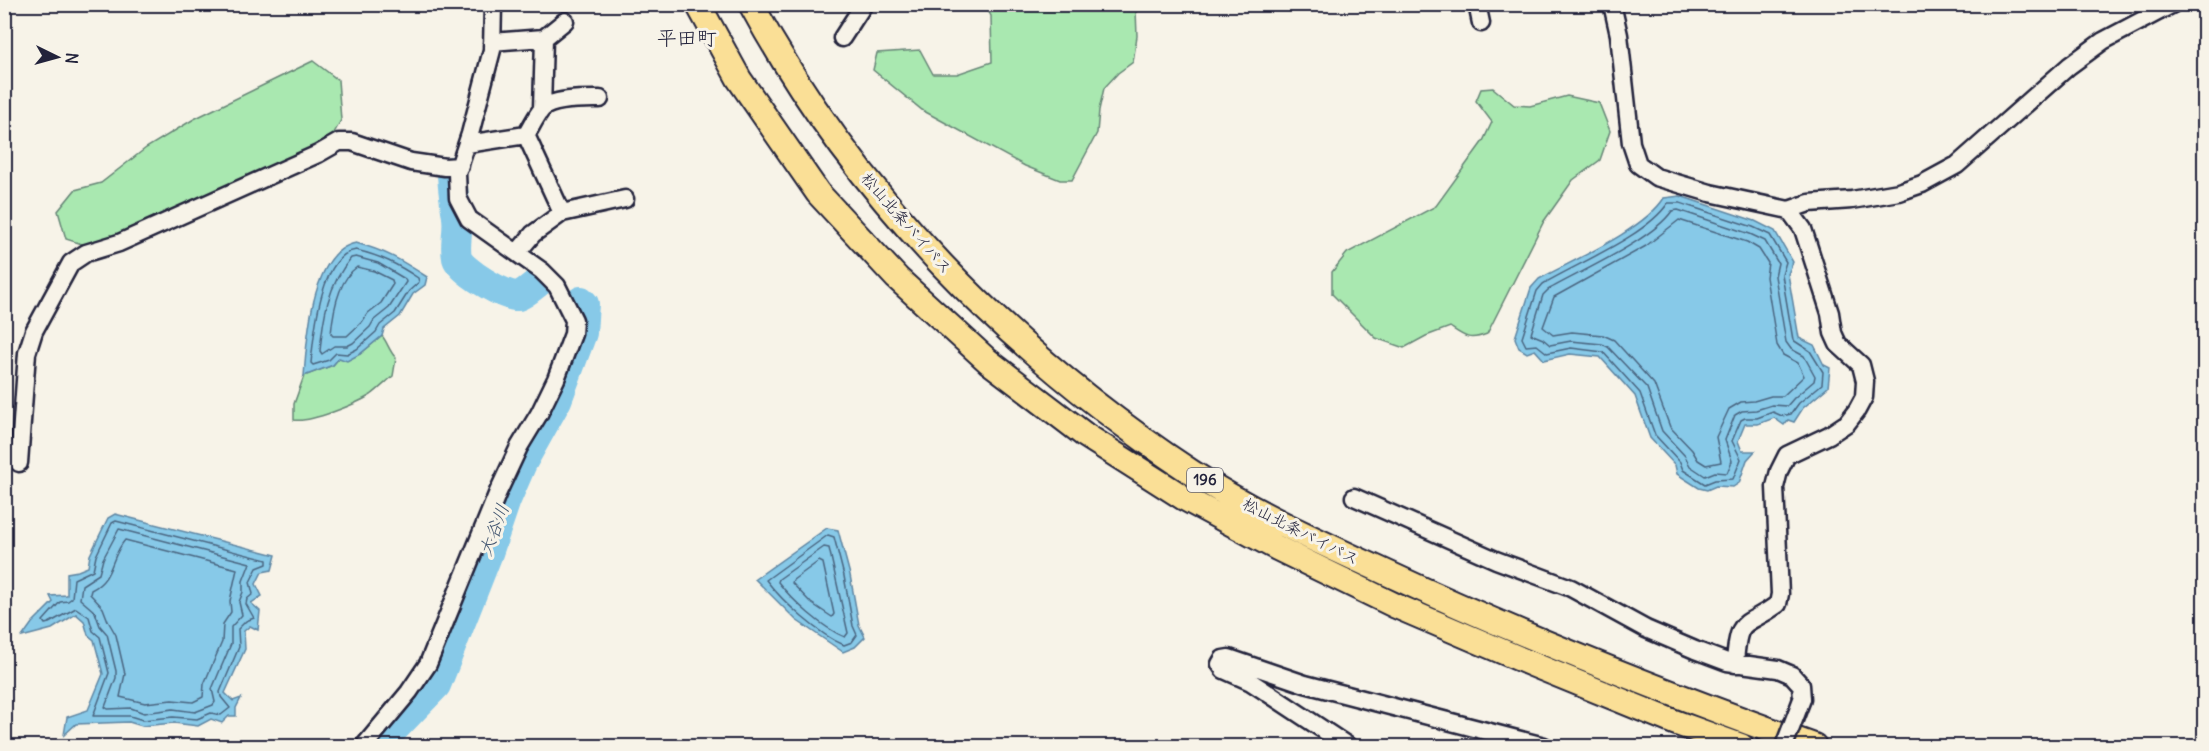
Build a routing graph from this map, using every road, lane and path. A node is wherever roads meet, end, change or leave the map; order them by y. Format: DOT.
graph roads {
  1 [pos="493,4"];
  2 [pos="698,4"];
  3 [pos="751,4"];
  4 [pos="864,4"];
  5 [pos="1477,4"];
  6 [pos="1612,4"];
  7 [pos="2173,4"];
  8 [pos="565,21"];
  9 [pos="1481,23"];
  10 [pos="544,38"];
  11 [pos="842,38"];
  12 [pos="492,42"];
  13 [pos="600,99"];
  14 [pos="542,109"];
  15 [pos="526,135"];
  16 [pos="467,144"];
  17 [pos="460,165"];
  18 [pos="625,199"];
  19 [pos="1789,210"];
  20 [pos="562,213"];
  21 [pos="517,253"];
  22 [pos="19,463"];
  23 [pos="1354,497"];
  24 [pos="1735,664"];
  25 [pos="364,747"];
  26 [pos="1348,747"];
  27 [pos="1544,747"];
  28 [pos="1741,747"];
  29 [pos="1784,747"];
  30 [pos="1814,747"];
  1 -- 12 [label="street"];
  2 -- 28 [label="highway, 松山北条バイパス / 196"];
  3 -- 30 [label="highway, 松山北条バイパス / 196"];
  4 -- 11 [label="street"];
  5 -- 9 [label="street"];
  6 -- 19 [label="street"];
  7 -- 19 [label="street"];
  8 -- 10 [label="street"];
  10 -- 12 [label="street"];
  10 -- 14 [label="street"];
  12 -- 16 [label="street"];
  13 -- 14 [label="street"];
  14 -- 15 [label="street"];
  15 -- 16 [label="street"];
  15 -- 20 [label="street"];
  16 -- 17 [label="street"];
  17 -- 21 [label="street"];
  17 -- 22 [label="street"];
  18 -- 20 [label="street"];
  19 -- 24 [label="street"];
  20 -- 21 [label="street"];
  21 -- 25 [label="street"];
  23 -- 24 [label="street"];
  24 -- 29 [label="street, bridge"];
  26 -- 27 [label="street"];
}
